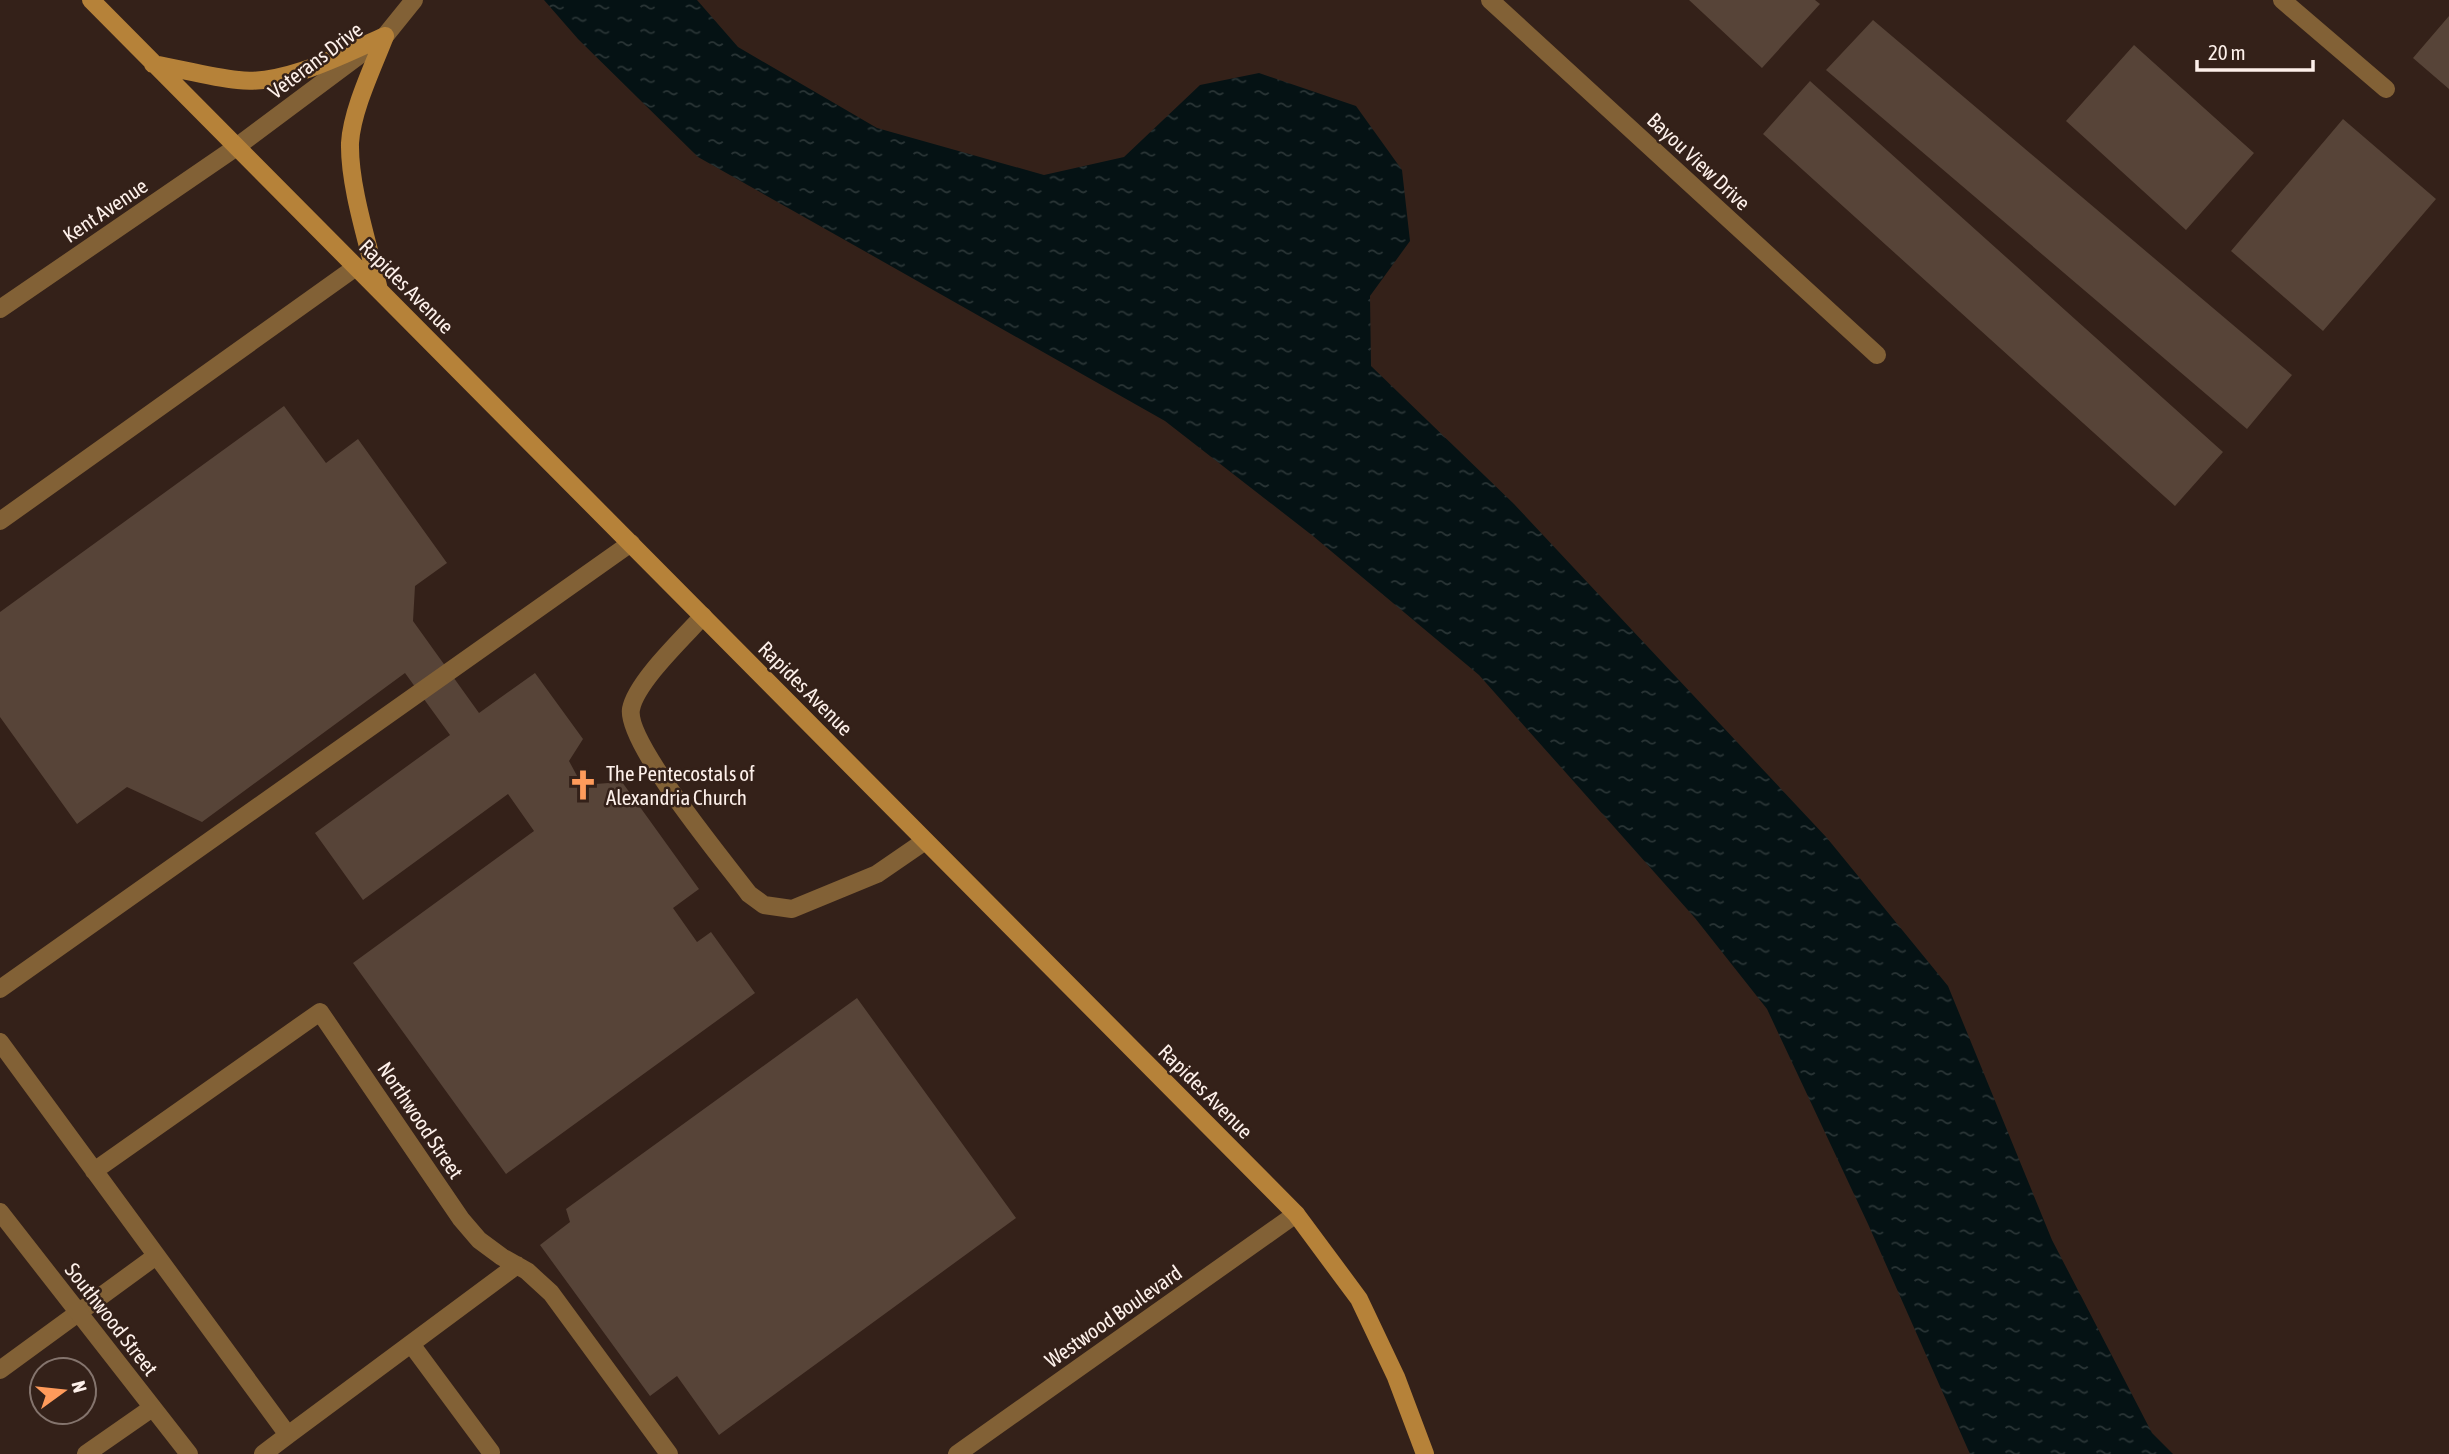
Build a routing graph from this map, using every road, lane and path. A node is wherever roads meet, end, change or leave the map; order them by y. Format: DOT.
graph roads {
  1 [pos="91,0"];
  2 [pos="1490,0"];
  3 [pos="2281,0"];
  4 [pos="411,4"];
  5 [pos="385,36"];
  6 [pos="153,64"];
  7 [pos="2386,89"];
  8 [pos="235,148"];
  9 [pos="356,267"];
  10 [pos="379,290"];
  11 [pos="0,309"];
  12 [pos="1877,355"];
  13 [pos="0,521"];
  14 [pos="631,543"];
  15 [pos="703,616"];
  16 [pos="925,841"];
  17 [pos="0,989"];
  18 [pos="0,1042"];
  19 [pos="94,1171"];
  20 [pos="0,1212"];
  21 [pos="1296,1214"];
  22 [pos="156,1256"];
  23 [pos="517,1265"];
  24 [pos="78,1313"];
  25 [pos="411,1344"];
  26 [pos="0,1370"];
  27 [pos="152,1408"];
  28 [pos="288,1435"];
  29 [pos="491,1452"];
  30 [pos="86,1454"];
  31 [pos="189,1454"];
  32 [pos="263,1454"];
  33 [pos="669,1454"];
  34 [pos="957,1454"];
  35 [pos="1425,1454"];
  1 -- 6 [label="main road, Rapides Avenue"];
  2 -- 12 [label="street, Bayou View Drive"];
  3 -- 7 [label="street"];
  4 -- 5 [label="street, Veterans Drive"];
  5 -- 6 [label="main road"];
  5 -- 8 [label="street, Veterans Drive"];
  5 -- 10 [label="main road"];
  6 -- 8 [label="main road, Rapides Avenue"];
  8 -- 9 [label="main road, Rapides Avenue"];
  8 -- 11 [label="street, Kent Avenue"];
  9 -- 10 [label="main road, Rapides Avenue"];
  9 -- 13 [label="street"];
  10 -- 14 [label="main road, Rapides Avenue"];
  14 -- 15 [label="main road, Rapides Avenue"];
  14 -- 17 [label="street"];
  15 -- 16 [label="main road, Rapides Avenue"];
  15 -- 16 [label="street"];
  16 -- 21 [label="main road, Rapides Avenue"];
  18 -- 19 [label="street"];
  19 -- 22 [label="street"];
  19 -- 23 [label="street, Northwood Street"];
  20 -- 24 [label="street, Southwood Street"];
  21 -- 34 [label="street, Westwood Boulevard"];
  21 -- 35 [label="main road, Rapides Avenue"];
  22 -- 24 [label="street"];
  22 -- 28 [label="street"];
  23 -- 25 [label="street"];
  23 -- 33 [label="street, Northwood Street"];
  24 -- 26 [label="street"];
  24 -- 27 [label="street, Southwood Street"];
  25 -- 28 [label="street"];
  25 -- 29 [label="street"];
  27 -- 30 [label="street"];
  27 -- 31 [label="street, Southwood Street"];
  28 -- 32 [label="street"];
}
